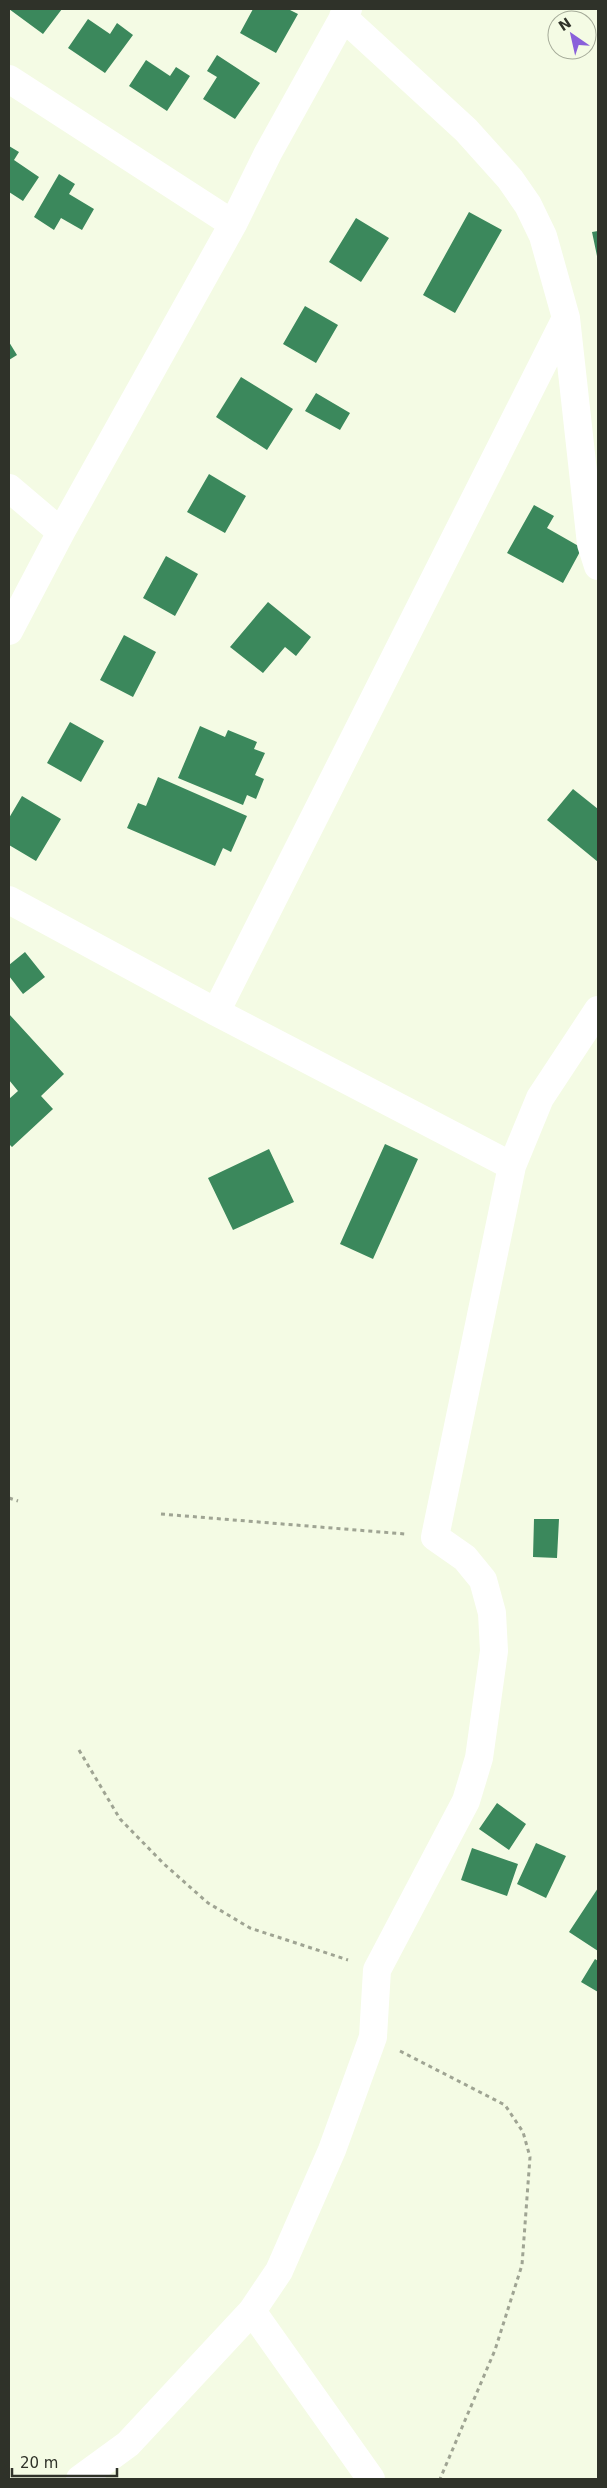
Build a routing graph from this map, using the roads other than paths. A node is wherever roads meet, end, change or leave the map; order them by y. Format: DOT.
graph roads {
  1 [pos="346,13"];
  2 [pos="9,79"];
  3 [pos="233,224"];
  4 [pos="566,318"];
  5 [pos="9,488"];
  6 [pos="61,532"];
  7 [pos="598,566"];
  8 [pos="9,632"];
  9 [pos="9,900"];
  10 [pos="598,1010"];
  11 [pos="216,1012"];
  12 [pos="512,1166"];
  13 [pos="252,2311"];
  14 [pos="80,2479"];
  15 [pos="371,2479"];
  1 -- 3 [label="street"];
  1 -- 4 [label="street"];
  2 -- 3 [label="street"];
  3 -- 6 [label="street"];
  4 -- 7 [label="street"];
  4 -- 11 [label="street"];
  5 -- 6 [label="street"];
  6 -- 8 [label="street"];
  9 -- 11 [label="street"];
  10 -- 12 [label="street"];
  11 -- 12 [label="street"];
  12 -- 13 [label="street"];
  13 -- 14 [label="street"];
  13 -- 15 [label="street"];
}
